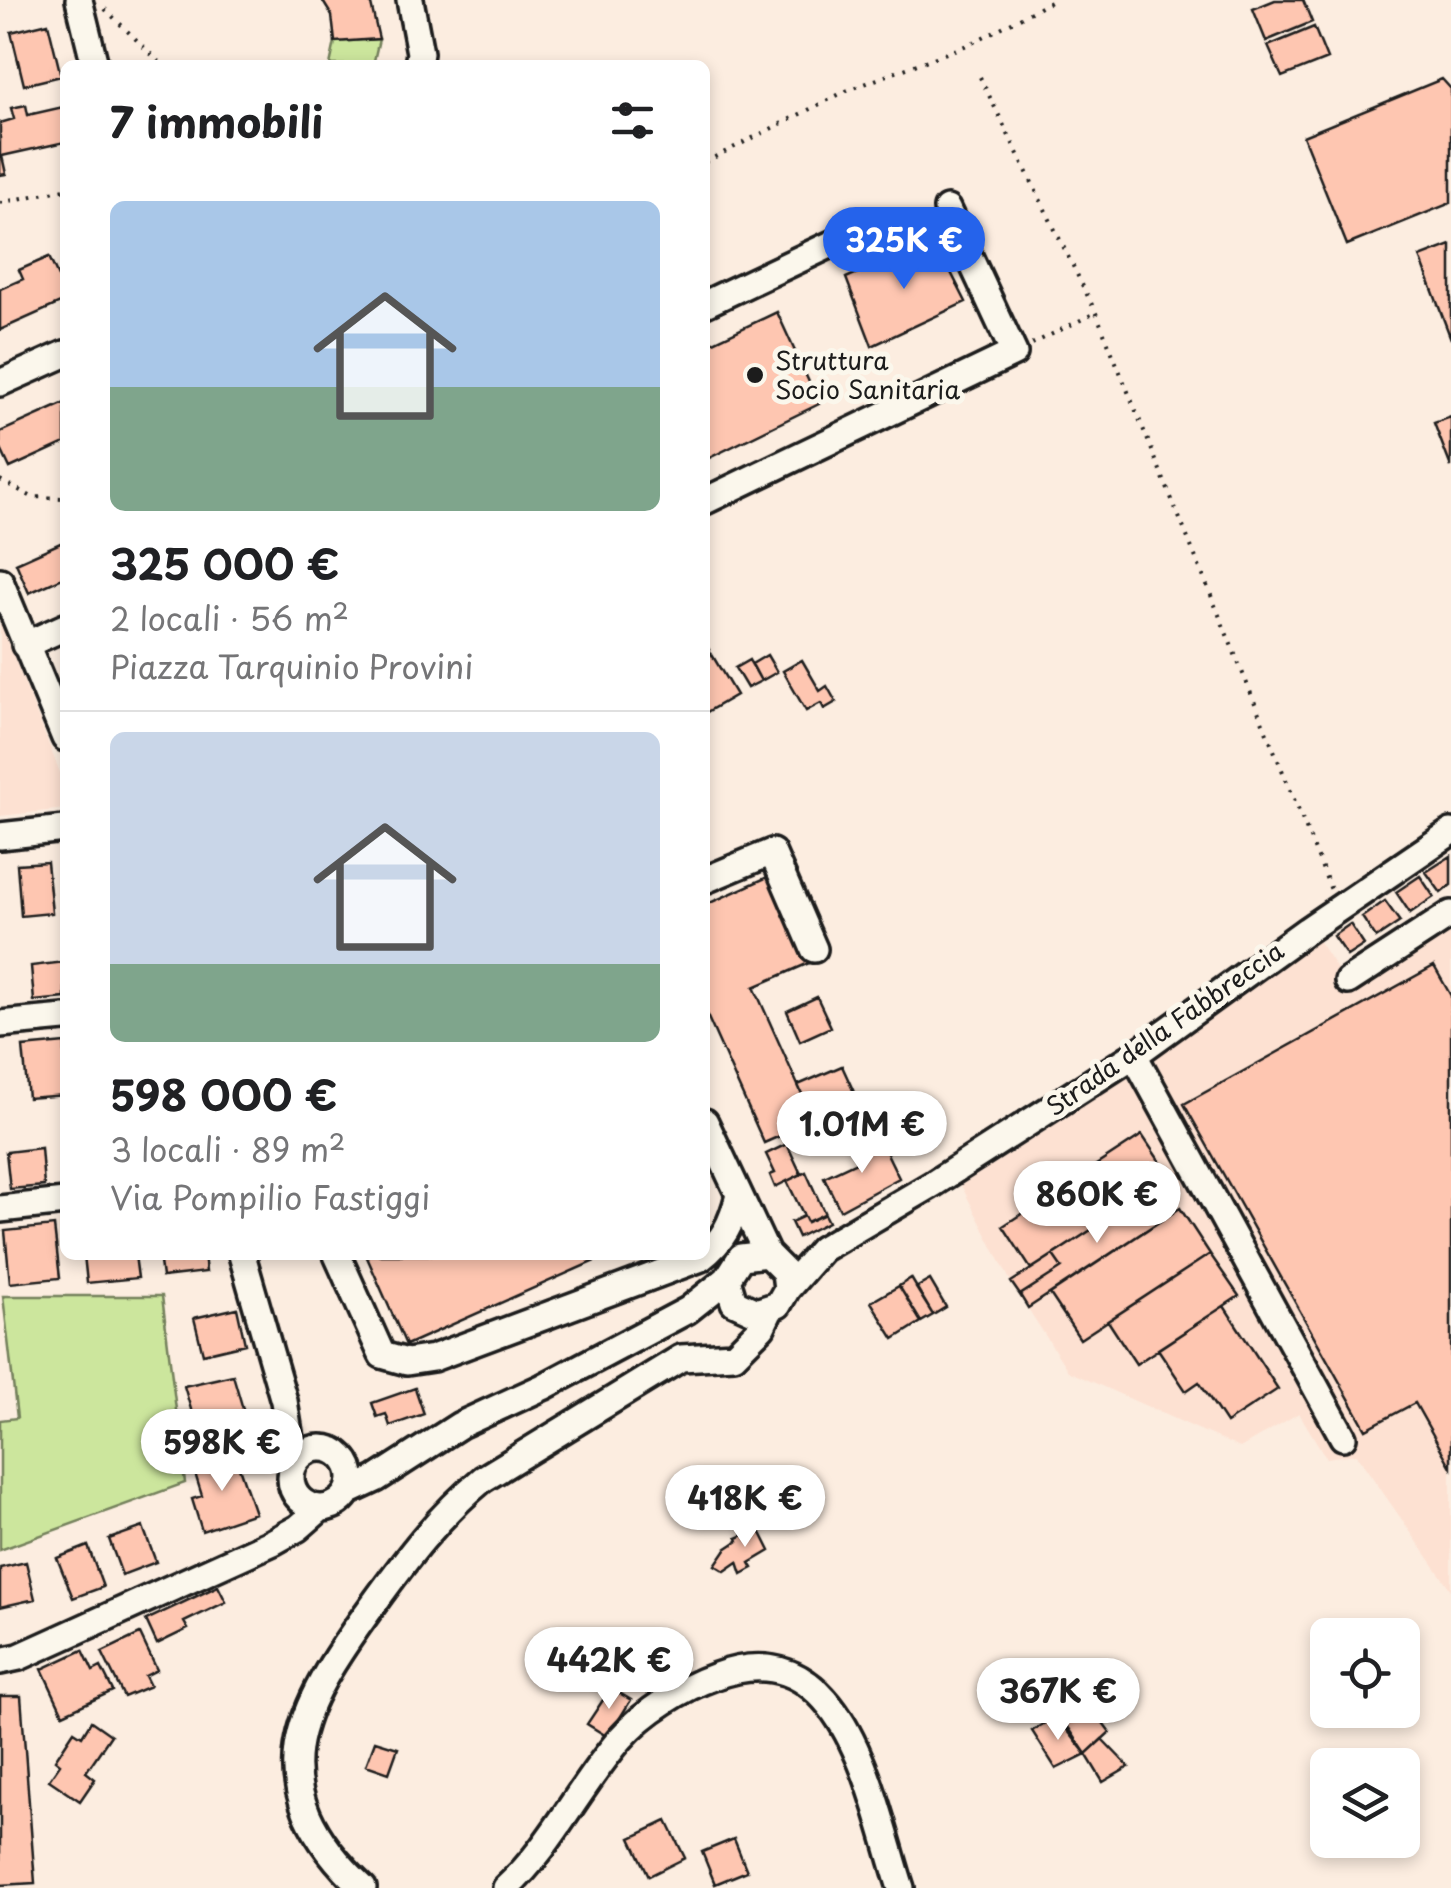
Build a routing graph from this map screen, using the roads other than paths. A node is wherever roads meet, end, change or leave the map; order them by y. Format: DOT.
graph roads {
  1 [pos="80,0"];
  2 [pos="410,0"];
  3 [pos="94,60"];
  4 [pos="419,60"];
  5 [pos="947,208"];
  6 [pos="872,226"];
  7 [pos="710,302"];
  8 [pos="60,356"];
  9 [pos="0,383"];
  10 [pos="710,499"];
  11 [pos="0,580"];
  12 [pos="60,629"];
  13 [pos="25,645"];
  14 [pos="60,726"];
  15 [pos="60,830"];
  16 [pos="1451,832"];
  17 [pos="0,836"];
  18 [pos="710,878"];
  19 [pos="1451,914"];
  20 [pos="814,948"];
  21 [pos="1348,981"];
  22 [pos="60,1018"];
  23 [pos="0,1024"];
  24 [pos="1134,1055"];
  25 [pos="710,1132"];
  26 [pos="740,1195"];
  27 [pos="60,1202"];
  28 [pos="0,1208"];
  29 [pos="822,1249"];
  30 [pos="710,1252"];
  31 [pos="771,1256"];
  32 [pos="243,1260"];
  33 [pos="338,1260"];
  34 [pos="697,1260"];
  35 [pos="787,1288"];
  36 [pos="735,1296"];
  37 [pos="770,1310"];
  38 [pos="744,1348"];
  39 [pos="284,1401"];
  40 [pos="1344,1437"];
  41 [pos="324,1448"];
  42 [pos="348,1465"];
  43 [pos="391,1466"];
  44 [pos="293,1476"];
  45 [pos="348,1492"];
  46 [pos="322,1508"];
  47 [pos="273,1542"];
  48 [pos="0,1660"];
  49 [pos="363,1888"];
  50 [pos="506,1888"];
  51 [pos="901,1888"];
  1 -- 3 [label="street"];
  2 -- 4 [label="street"];
  5 -- 10 [label="street"];
  6 -- 7 [label="street"];
  8 -- 9 [label="street"];
  11 -- 13 [label="street"];
  12 -- 13 [label="street"];
  13 -- 14 [label="street"];
  15 -- 17 [label="street"];
  16 -- 24 [label="street, Strada della Fabbreccia"];
  18 -- 20 [label="street"];
  19 -- 21 [label="street"];
  22 -- 23 [label="street"];
  24 -- 29 [label="street, Strada della Fabbreccia"];
  24 -- 40 [label="street"];
  25 -- 26 [label="street"];
  26 -- 30 [label="street"];
  26 -- 31 [label="street"];
  27 -- 28 [label="street"];
  29 -- 31 [label="street, Strada della Fabbreccia"];
  29 -- 35 [label="street, Strada della Fabbreccia"];
  31 -- 35 [label="street"];
  31 -- 36 [label="street, Strada della Fabbreccia"];
  32 -- 39 [label="street"];
  33 -- 34 [label="street"];
  35 -- 37 [label="street, Strada della Fabbreccia"];
  36 -- 37 [label="street"];
  36 -- 38 [label="street"];
  36 -- 43 [label="street, Strada della Fabbreccia"];
  37 -- 38 [label="street, Strada della Fabbreccia"];
  38 -- 49 [label="street"];
  39 -- 41 [label="street"];
  39 -- 44 [label="street"];
  41 -- 42 [label="street"];
  41 -- 44 [label="street"];
  42 -- 43 [label="street"];
  42 -- 45 [label="street"];
  43 -- 45 [label="street, Strada della Fabbreccia"];
  44 -- 46 [label="street"];
  44 -- 47 [label="street"];
  45 -- 46 [label="street"];
  46 -- 47 [label="street"];
  47 -- 48 [label="street"];
  50 -- 51 [label="street"];
}
